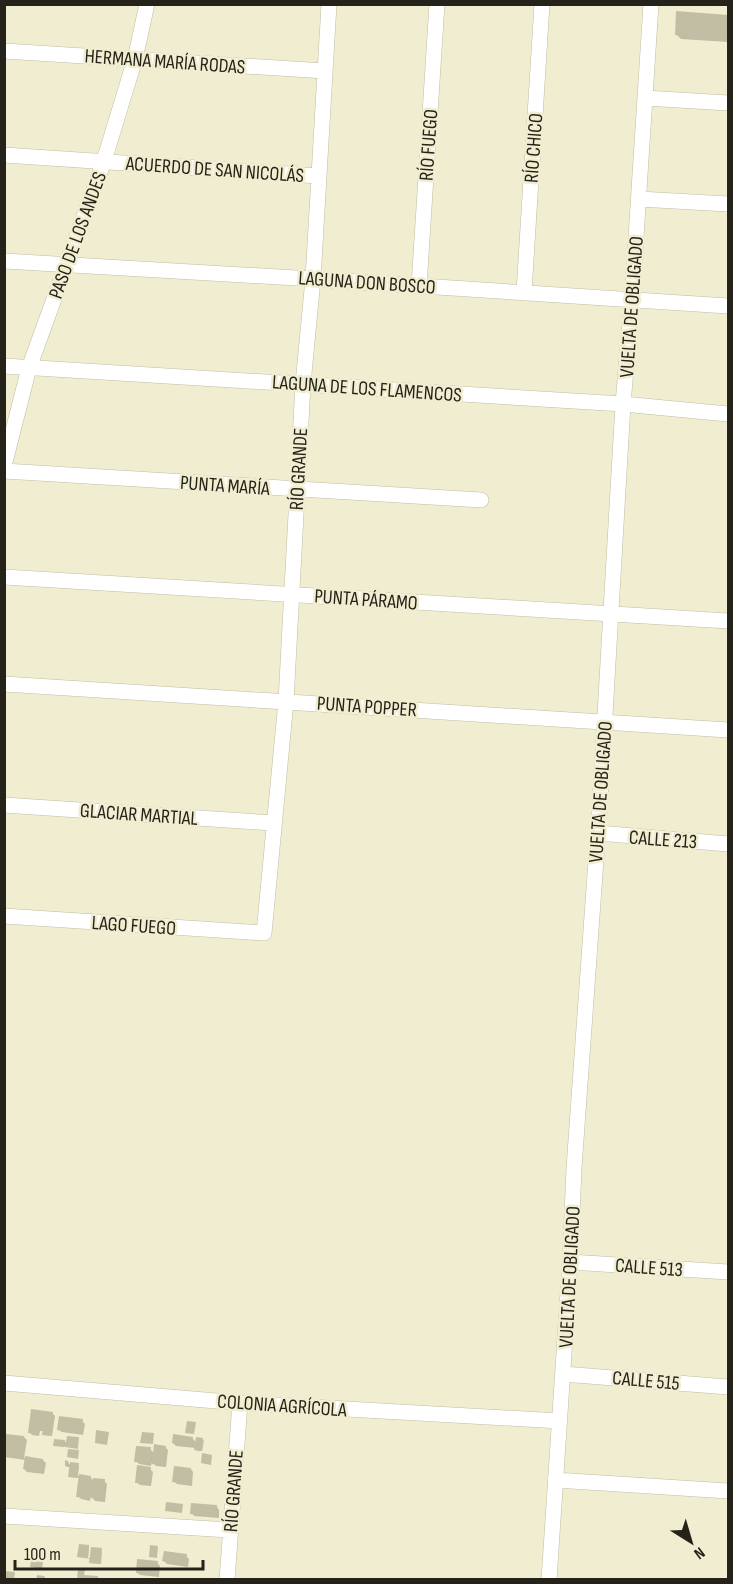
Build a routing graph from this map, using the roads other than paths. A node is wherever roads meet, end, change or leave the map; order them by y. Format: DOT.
graph roads {
  1 [pos="147,4"];
  2 [pos="329,4"];
  3 [pos="437,4"];
  4 [pos="542,4"];
  5 [pos="651,4"];
  6 [pos="4,51"];
  7 [pos="135,59"];
  8 [pos="325,71"];
  9 [pos="645,98"];
  10 [pos="729,102"];
  11 [pos="4,155"];
  12 [pos="104,161"];
  13 [pos="319,176"];
  14 [pos="639,199"];
  15 [pos="729,204"];
  16 [pos="4,261"];
  17 [pos="66,265"];
  18 [pos="313,279"];
  19 [pos="419,286"];
  20 [pos="524,292"];
  21 [pos="632,299"];
  22 [pos="729,306"];
  23 [pos="4,366"];
  24 [pos="29,368"];
  25 [pos="303,384"];
  26 [pos="623,404"];
  27 [pos="729,414"];
  28 [pos="4,466"];
  29 [pos="4,471"];
  30 [pos="297,490"];
  31 [pos="481,500"];
  32 [pos="4,577"];
  33 [pos="291,595"];
  34 [pos="611,615"];
  35 [pos="729,621"];
  36 [pos="4,684"];
  37 [pos="286,701"];
  38 [pos="604,721"];
  39 [pos="729,730"];
  40 [pos="4,805"];
  41 [pos="273,823"];
  42 [pos="598,833"];
  43 [pos="729,844"];
  44 [pos="4,916"];
  45 [pos="264,933"];
  46 [pos="570,1262"];
  47 [pos="729,1272"];
  48 [pos="563,1374"];
  49 [pos="4,1383"];
  50 [pos="729,1387"];
  51 [pos="240,1403"];
  52 [pos="560,1421"];
  53 [pos="555,1480"];
  54 [pos="729,1491"];
  55 [pos="4,1516"];
  56 [pos="229,1530"];
  57 [pos="227,1580"];
  58 [pos="549,1580"];
  1 -- 7 [label="street, PASO DE LOS ANDES"];
  2 -- 8 [label="street, RÍO GRANDE"];
  3 -- 19 [label="street, RÍO FUEGO"];
  4 -- 20 [label="street, RÍO CHICO"];
  5 -- 9 [label="street, VUELTA DE OBLIGADO"];
  6 -- 7 [label="street, HERMANA MARÍA RODAS"];
  7 -- 8 [label="street, HERMANA MARÍA RODAS"];
  7 -- 12 [label="street, PASO DE LOS ANDES"];
  8 -- 13 [label="street, RÍO GRANDE"];
  9 -- 10 [label="street"];
  9 -- 14 [label="street, VUELTA DE OBLIGADO"];
  11 -- 12 [label="street, ACUERDO DE SAN NICOLÁS"];
  12 -- 13 [label="street, ACUERDO DE SAN NICOLÁS"];
  12 -- 17 [label="street, PASO DE LOS ANDES"];
  13 -- 18 [label="street, RÍO GRANDE"];
  14 -- 15 [label="street"];
  14 -- 21 [label="street, VUELTA DE OBLIGADO"];
  16 -- 17 [label="street, LAGUNA DON BOSCO"];
  17 -- 18 [label="street, LAGUNA DON BOSCO"];
  17 -- 24 [label="street, PASO DE LOS ANDES"];
  18 -- 19 [label="street, LAGUNA DON BOSCO"];
  18 -- 25 [label="street, RÍO GRANDE"];
  19 -- 20 [label="street, LAGUNA DON BOSCO"];
  20 -- 21 [label="street, LAGUNA DON BOSCO"];
  21 -- 22 [label="street, LAGUNA DON BOSCO"];
  21 -- 26 [label="street, VUELTA DE OBLIGADO"];
  23 -- 24 [label="street, LAGUNA DE LOS FLAMENCOS"];
  24 -- 25 [label="street, LAGUNA DE LOS FLAMENCOS"];
  24 -- 28 [label="street, PASO DE LOS ANDES"];
  25 -- 26 [label="street, LAGUNA DE LOS FLAMENCOS"];
  25 -- 30 [label="street, RÍO GRANDE"];
  26 -- 27 [label="street, LAGUNA DE LOS FLAMENCOS"];
  26 -- 34 [label="street, VUELTA DE OBLIGADO"];
  29 -- 30 [label="street, PUNTA MARÍA"];
  30 -- 31 [label="street, PUNTA MARÍA"];
  30 -- 33 [label="street, RÍO GRANDE"];
  32 -- 33 [label="street, PUNTA PÁRAMO"];
  33 -- 34 [label="street, PUNTA PÁRAMO"];
  33 -- 37 [label="street, RÍO GRANDE"];
  34 -- 35 [label="street, PUNTA PÁRAMO"];
  34 -- 38 [label="street, VUELTA DE OBLIGADO"];
  36 -- 37 [label="street, PUNTA POPPER"];
  37 -- 38 [label="street, PUNTA POPPER"];
  37 -- 41 [label="street, RÍO GRANDE"];
  38 -- 39 [label="street, PUNTA POPPER"];
  38 -- 42 [label="street, VUELTA DE OBLIGADO"];
  40 -- 41 [label="street, GLACIAR MARTIAL"];
  41 -- 45 [label="street, RÍO GRANDE"];
  42 -- 43 [label="street, CALLE 213"];
  42 -- 46 [label="street, VUELTA DE OBLIGADO"];
  44 -- 45 [label="street, LAGO FUEGO"];
  46 -- 47 [label="street, CALLE 513"];
  46 -- 48 [label="street, VUELTA DE OBLIGADO"];
  48 -- 50 [label="street, CALLE 515"];
  48 -- 52 [label="street, VUELTA DE OBLIGADO"];
  49 -- 51 [label="street, COLONIA AGRÍCOLA"];
  51 -- 52 [label="street, COLONIA AGRÍCOLA"];
  51 -- 56 [label="street, RÍO GRANDE"];
  52 -- 53 [label="street, VUELTA DE OBLIGADO"];
  53 -- 54 [label="street"];
  53 -- 58 [label="street, VUELTA DE OBLIGADO"];
  55 -- 56 [label="street"];
  56 -- 57 [label="street, RÍO GRANDE"];
}
